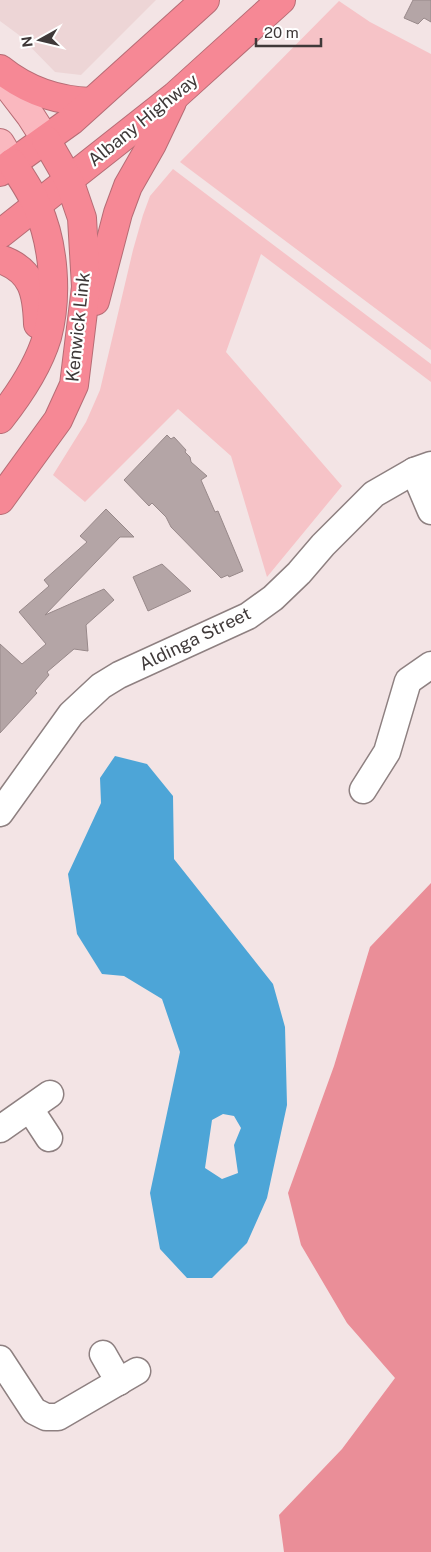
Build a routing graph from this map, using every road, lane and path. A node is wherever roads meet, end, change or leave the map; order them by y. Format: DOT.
graph roads {
  1 [pos="205,0"];
  2 [pos="281,0"];
  3 [pos="0,69"];
  4 [pos="0,76"];
  5 [pos="175,96"];
  6 [pos="91,102"];
  7 [pos="46,140"];
  8 [pos="4,159"];
  9 [pos="70,180"];
  10 [pos="37,205"];
  11 [pos="0,234"];
  12 [pos="0,259"];
  13 [pos="34,368"];
  14 [pos="74,385"];
  15 [pos="0,419"];
  16 [pos="423,468"];
  17 [pos="0,500"];
  18 [pos="431,511"];
  19 [pos="431,665"];
  20 [pos="362,790"];
  21 [pos="0,813"];
  22 [pos="0,1129"];
  23 [pos="49,1138"];
  24 [pos="103,1354"];
  25 [pos="0,1359"];
  1 -- 6 [label="highway"];
  2 -- 5 [label="highway, Albany Highway"];
  3 -- 6 [label="highway"];
  4 -- 7 [label="main road"];
  5 -- 9 [label="highway, Albany Highway"];
  5 -- 14 [label="highway"];
  6 -- 7 [label="highway"];
  7 -- 8 [label="highway"];
  7 -- 9 [label="highway, Kenwick Link"];
  8 -- 10 [label="highway, Kenwick Link"];
  9 -- 10 [label="highway, Albany Highway"];
  9 -- 14 [label="highway, Kenwick Link"];
  10 -- 11 [label="highway, Albany Highway"];
  10 -- 13 [label="highway, Kenwick Link"];
  12 -- 13 [label="highway"];
  13 -- 15 [label="highway, Kenwick Link"];
  14 -- 17 [label="highway, Kenwick Link"];
  16 -- 18 [label="street"];
  16 -- 21 [label="street, Aldinga Street"];
  19 -- 20 [label="street"];
  22 -- 23 [label="street"];
  24 -- 25 [label="street"];
}
